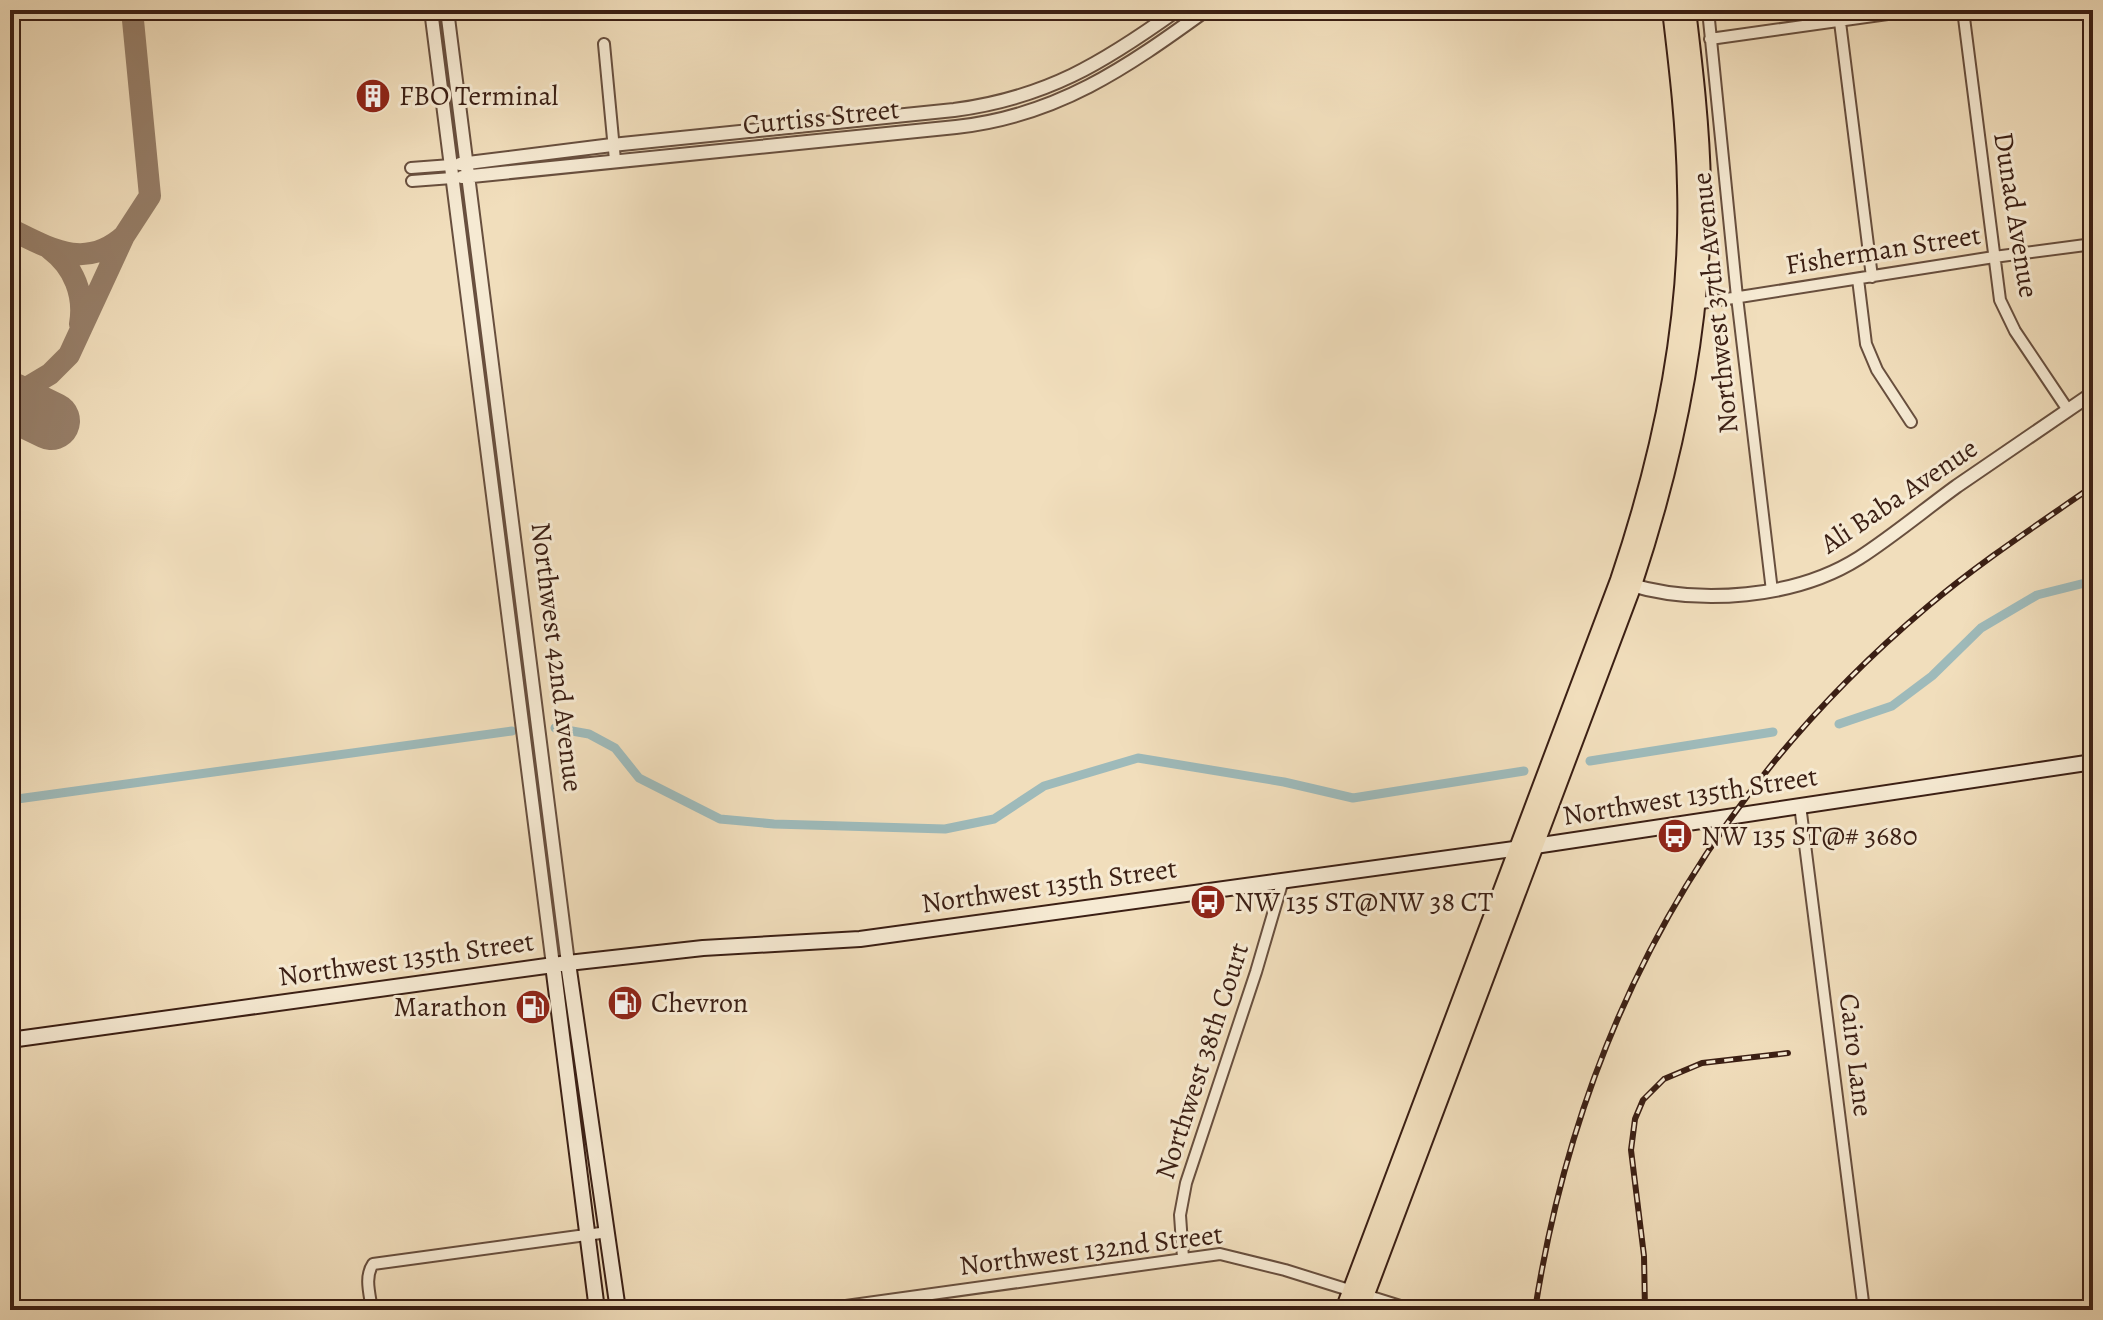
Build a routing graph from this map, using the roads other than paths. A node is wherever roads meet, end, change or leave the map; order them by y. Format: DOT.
graph roads {
  1 [pos="431,10"];
  2 [pos="447,10"];
  3 [pos="1177,10"];
  4 [pos="1206,10"];
  5 [pos="1671,10"];
  6 [pos="1687,10"];
  7 [pos="1708,10"];
  8 [pos="1836,10"];
  9 [pos="1916,10"];
  10 [pos="1963,10"];
  11 [pos="1840,22"];
  12 [pos="1710,39"];
  13 [pos="604,44"];
  14 [pos="1082,72"];
  15 [pos="1089,88"];
  16 [pos="612,145"];
  17 [pos="615,160"];
  18 [pos="411,168"];
  19 [pos="469,170"];
  20 [pos="452,171"];
  21 [pos="412,181"];
  22 [pos="2093,244"];
  23 [pos="1994,257"];
  24 [pos="1872,277"];
  25 [pos="1858,279"];
  26 [pos="1737,297"];
  27 [pos="1689,304"];
  28 [pos="2092,395"];
  29 [pos="2068,410"];
  30 [pos="1911,422"];
  31 [pos="504,440"];
  32 [pos="486,442"];
  33 [pos="1626,583"];
  34 [pos="1772,591"];
  35 [pos="537,710"];
  36 [pos="521,713"];
  37 [pos="2093,762"];
  38 [pos="1800,805"];
  39 [pos="1535,846"];
  40 [pos="1517,849"];
  41 [pos="1283,880"];
  42 [pos="560,964"];
  43 [pos="10,1040"];
  44 [pos="608,1232"];
  45 [pos="588,1236"];
  46 [pos="1183,1258"];
  47 [pos="1358,1291"];
  48 [pos="372,1310"];
  49 [pos="597,1310"];
  50 [pos="618,1310"];
  51 [pos="817,1310"];
  52 [pos="1344,1310"];
  53 [pos="1360,1310"];
  54 [pos="1413,1310"];
  55 [pos="1864,1310"];
  1 -- 20 [label="street, Northwest 42nd Avenue"];
  2 -- 19 [label="street, Northwest 42nd Avenue"];
  3 -- 14 [label="street, Curtiss Street"];
  4 -- 15 [label="street, Curtiss Street"];
  5 -- 27 [label="main road"];
  6 -- 27 [label="main road"];
  7 -- 12 [label="street, Northwest 37th Avenue"];
  8 -- 11 [label="street"];
  9 -- 11 [label="street"];
  10 -- 23 [label="street, Dunad Avenue"];
  11 -- 12 [label="street"];
  11 -- 24 [label="street"];
  12 -- 26 [label="street, Northwest 37th Avenue"];
  13 -- 16 [label="street"];
  14 -- 15 [label="street"];
  14 -- 16 [label="street, Curtiss Street"];
  15 -- 17 [label="street, Curtiss Street"];
  16 -- 17 [label="street"];
  16 -- 19 [label="street, Curtiss Street"];
  17 -- 19 [label="street, Curtiss Street"];
  18 -- 20 [label="street, Curtiss Street"];
  19 -- 20 [label="street, Curtiss Street"];
  19 -- 31 [label="street, Northwest 42nd Avenue"];
  20 -- 21 [label="street, Curtiss Street"];
  20 -- 32 [label="street, Northwest 42nd Avenue"];
  22 -- 23 [label="street, Fisherman Street"];
  23 -- 24 [label="street, Fisherman Street"];
  23 -- 29 [label="street, Dunad Avenue"];
  24 -- 25 [label="street, Fisherman Street"];
  25 -- 26 [label="street, Fisherman Street"];
  25 -- 30 [label="street"];
  26 -- 27 [label="street, Fisherman Street"];
  26 -- 34 [label="street, Northwest 37th Avenue"];
  27 -- 33 [label="main road"];
  28 -- 29 [label="street, Ali Baba Avenue"];
  29 -- 34 [label="street, Ali Baba Avenue"];
  31 -- 32 [label="street"];
  31 -- 35 [label="street, Northwest 42nd Avenue"];
  32 -- 36 [label="street, Northwest 42nd Avenue"];
  33 -- 34 [label="street, Ali Baba Avenue"];
  33 -- 39 [label="main road"];
  33 -- 40 [label="main road"];
  35 -- 36 [label="street"];
  35 -- 42 [label="street, Northwest 42nd Avenue"];
  36 -- 42 [label="street, Northwest 42nd Avenue"];
  37 -- 38 [label="main road, Northwest 135th Street"];
  38 -- 39 [label="main road, Northwest 135th Street"];
  38 -- 55 [label="street, Cairo Lane"];
  39 -- 40 [label="main road, Northwest 135th Street"];
  39 -- 47 [label="main road"];
  40 -- 41 [label="main road, Northwest 135th Street"];
  40 -- 47 [label="main road"];
  41 -- 42 [label="main road, Northwest 135th Street"];
  41 -- 46 [label="street, Northwest 38th Court"];
  42 -- 43 [label="main road, Northwest 135th Street"];
  42 -- 44 [label="main road, Northwest 42nd Avenue"];
  42 -- 45 [label="main road, Northwest 42nd Avenue"];
  44 -- 45 [label="street"];
  44 -- 50 [label="main road, Northwest 42nd Avenue"];
  45 -- 48 [label="street"];
  45 -- 49 [label="main road, Northwest 42nd Avenue"];
  46 -- 47 [label="street, Northwest 132nd Street"];
  46 -- 51 [label="street, Northwest 132nd Street"];
  47 -- 52 [label="main road"];
  47 -- 53 [label="main road"];
  47 -- 54 [label="street, Northwest 132nd Street"];
}
